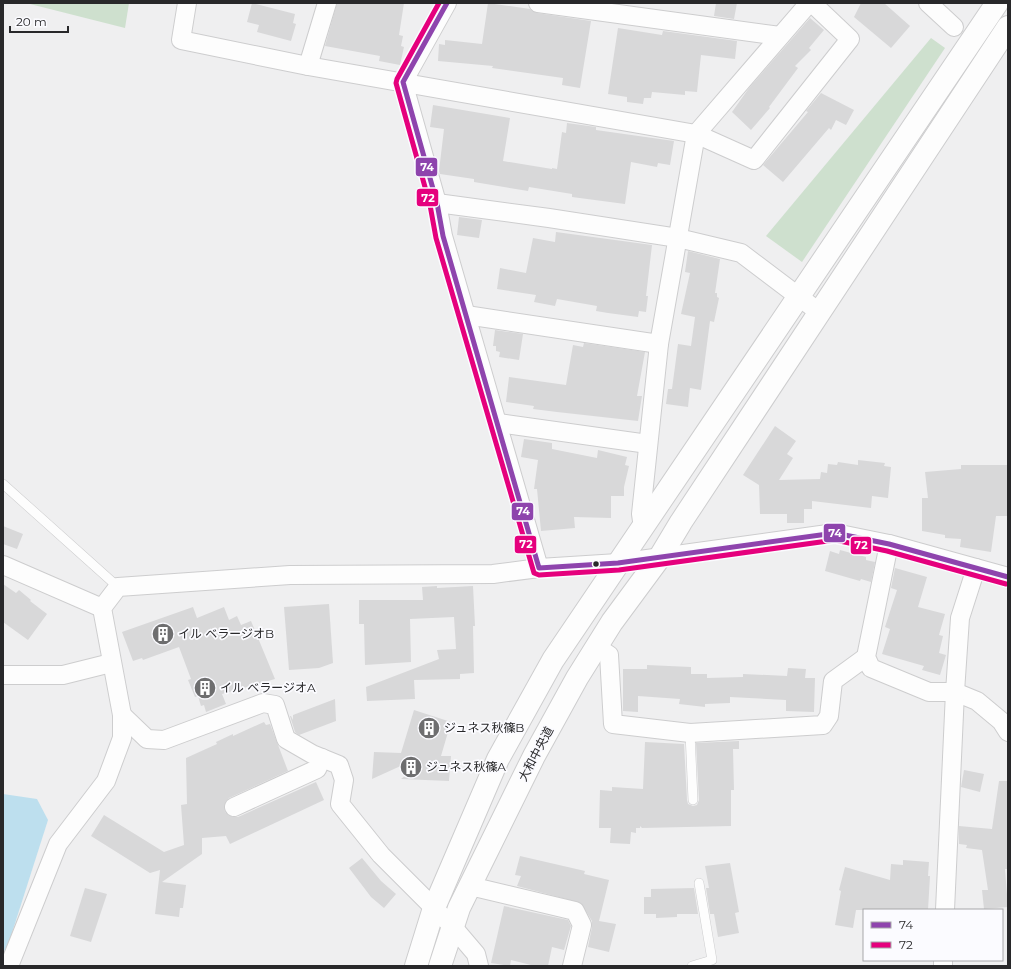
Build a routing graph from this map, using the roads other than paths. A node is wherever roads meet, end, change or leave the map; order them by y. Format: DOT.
graph roads {
  1 [pos="187,3"];
  2 [pos="327,3"];
  3 [pos="447,3"];
  4 [pos="538,3"];
  5 [pos="810,3"];
  6 [pos="928,3"];
  7 [pos="997,3"];
  8 [pos="954,27"];
  9 [pos="1008,27"];
  10 [pos="780,36"];
  11 [pos="308,66"];
  12 [pos="403,82"];
  13 [pos="696,134"];
  14 [pos="437,203"];
  15 [pos="678,238"];
  16 [pos="798,296"];
  17 [pos="819,312"];
  18 [pos="466,315"];
  19 [pos="659,344"];
  20 [pos="498,424"];
  21 [pos="648,444"];
  22 [pos="645,472"];
  23 [pos="675,478"];
  24 [pos="3,484"];
  25 [pos="643,528"];
  26 [pos="889,544"];
  27 [pos="660,557"];
  28 [pos="618,563"];
  29 [pos="3,565"];
  30 [pos="539,568"];
  31 [pos="976,568"];
  32 [pos="1008,577"];
  33 [pos="118,587"];
  34 [pos="102,608"];
  35 [pos="597,647"];
  36 [pos="866,657"];
  37 [pos="111,662"];
  38 [pos="3,675"];
  39 [pos="955,692"];
  40 [pos="122,715"];
  41 [pos="1008,732"];
  42 [pos="690,733"];
  43 [pos="322,758"];
  44 [pos="693,800"];
  45 [pos="234,807"];
  46 [pos="699,884"];
  47 [pos="470,886"];
  48 [pos="434,908"];
  49 [pos="945,909"];
  50 [pos="453,927"];
  51 [pos="9,966"];
  52 [pos="416,966"];
  53 [pos="440,966"];
  54 [pos="480,966"];
  55 [pos="572,966"];
  56 [pos="692,966"];
  1 -- 11 [label="street"];
  2 -- 11 [label="street"];
  3 -- 12 [label="street"];
  4 -- 10 [label="street"];
  5 -- 10 [label="street"];
  5 -- 13 [label="street"];
  6 -- 8 [label="street"];
  7 -- 16 [label="street"];
  9 -- 17 [label="street, 大和中央道"];
  10 -- 13 [label="street"];
  11 -- 12 [label="street"];
  12 -- 13 [label="street"];
  12 -- 14 [label="street"];
  13 -- 15 [label="street"];
  14 -- 15 [label="street"];
  14 -- 18 [label="street"];
  15 -- 16 [label="street"];
  15 -- 19 [label="street"];
  16 -- 17 [label="street"];
  16 -- 23 [label="street"];
  17 -- 27 [label="street, 大和中央道"];
  18 -- 19 [label="street"];
  18 -- 20 [label="street"];
  19 -- 21 [label="street"];
  20 -- 21 [label="street"];
  20 -- 30 [label="street"];
  21 -- 22 [label="street"];
  22 -- 23 [label="street"];
  22 -- 25 [label="street"];
  23 -- 25 [label="street"];
  24 -- 33 [label="lane"];
  25 -- 28 [label="street"];
  26 -- 27 [label="street"];
  26 -- 31 [label="street"];
  26 -- 36 [label="street"];
  27 -- 28 [label="street"];
  27 -- 35 [label="street, 大和中央道"];
  28 -- 30 [label="street"];
  28 -- 48 [label="street"];
  29 -- 34 [label="street"];
  30 -- 33 [label="street"];
  31 -- 32 [label="street"];
  31 -- 39 [label="street"];
  33 -- 34 [label="street"];
  34 -- 37 [label="street"];
  35 -- 42 [label="street"];
  35 -- 47 [label="street, 大和中央道"];
  36 -- 39 [label="street"];
  36 -- 42 [label="street"];
  37 -- 38 [label="street"];
  37 -- 40 [label="street"];
  39 -- 41 [label="street"];
  39 -- 49 [label="street"];
  40 -- 43 [label="street"];
  40 -- 51 [label="street"];
  42 -- 44 [label="lane"];
  43 -- 45 [label="street"];
  43 -- 48 [label="street"];
  46 -- 56 [label="lane"];
  47 -- 50 [label="street, 大和中央道"];
  47 -- 55 [label="street"];
  48 -- 50 [label="street"];
  48 -- 52 [label="street"];
  50 -- 53 [label="street, 大和中央道"];
  50 -- 54 [label="street"];
}
